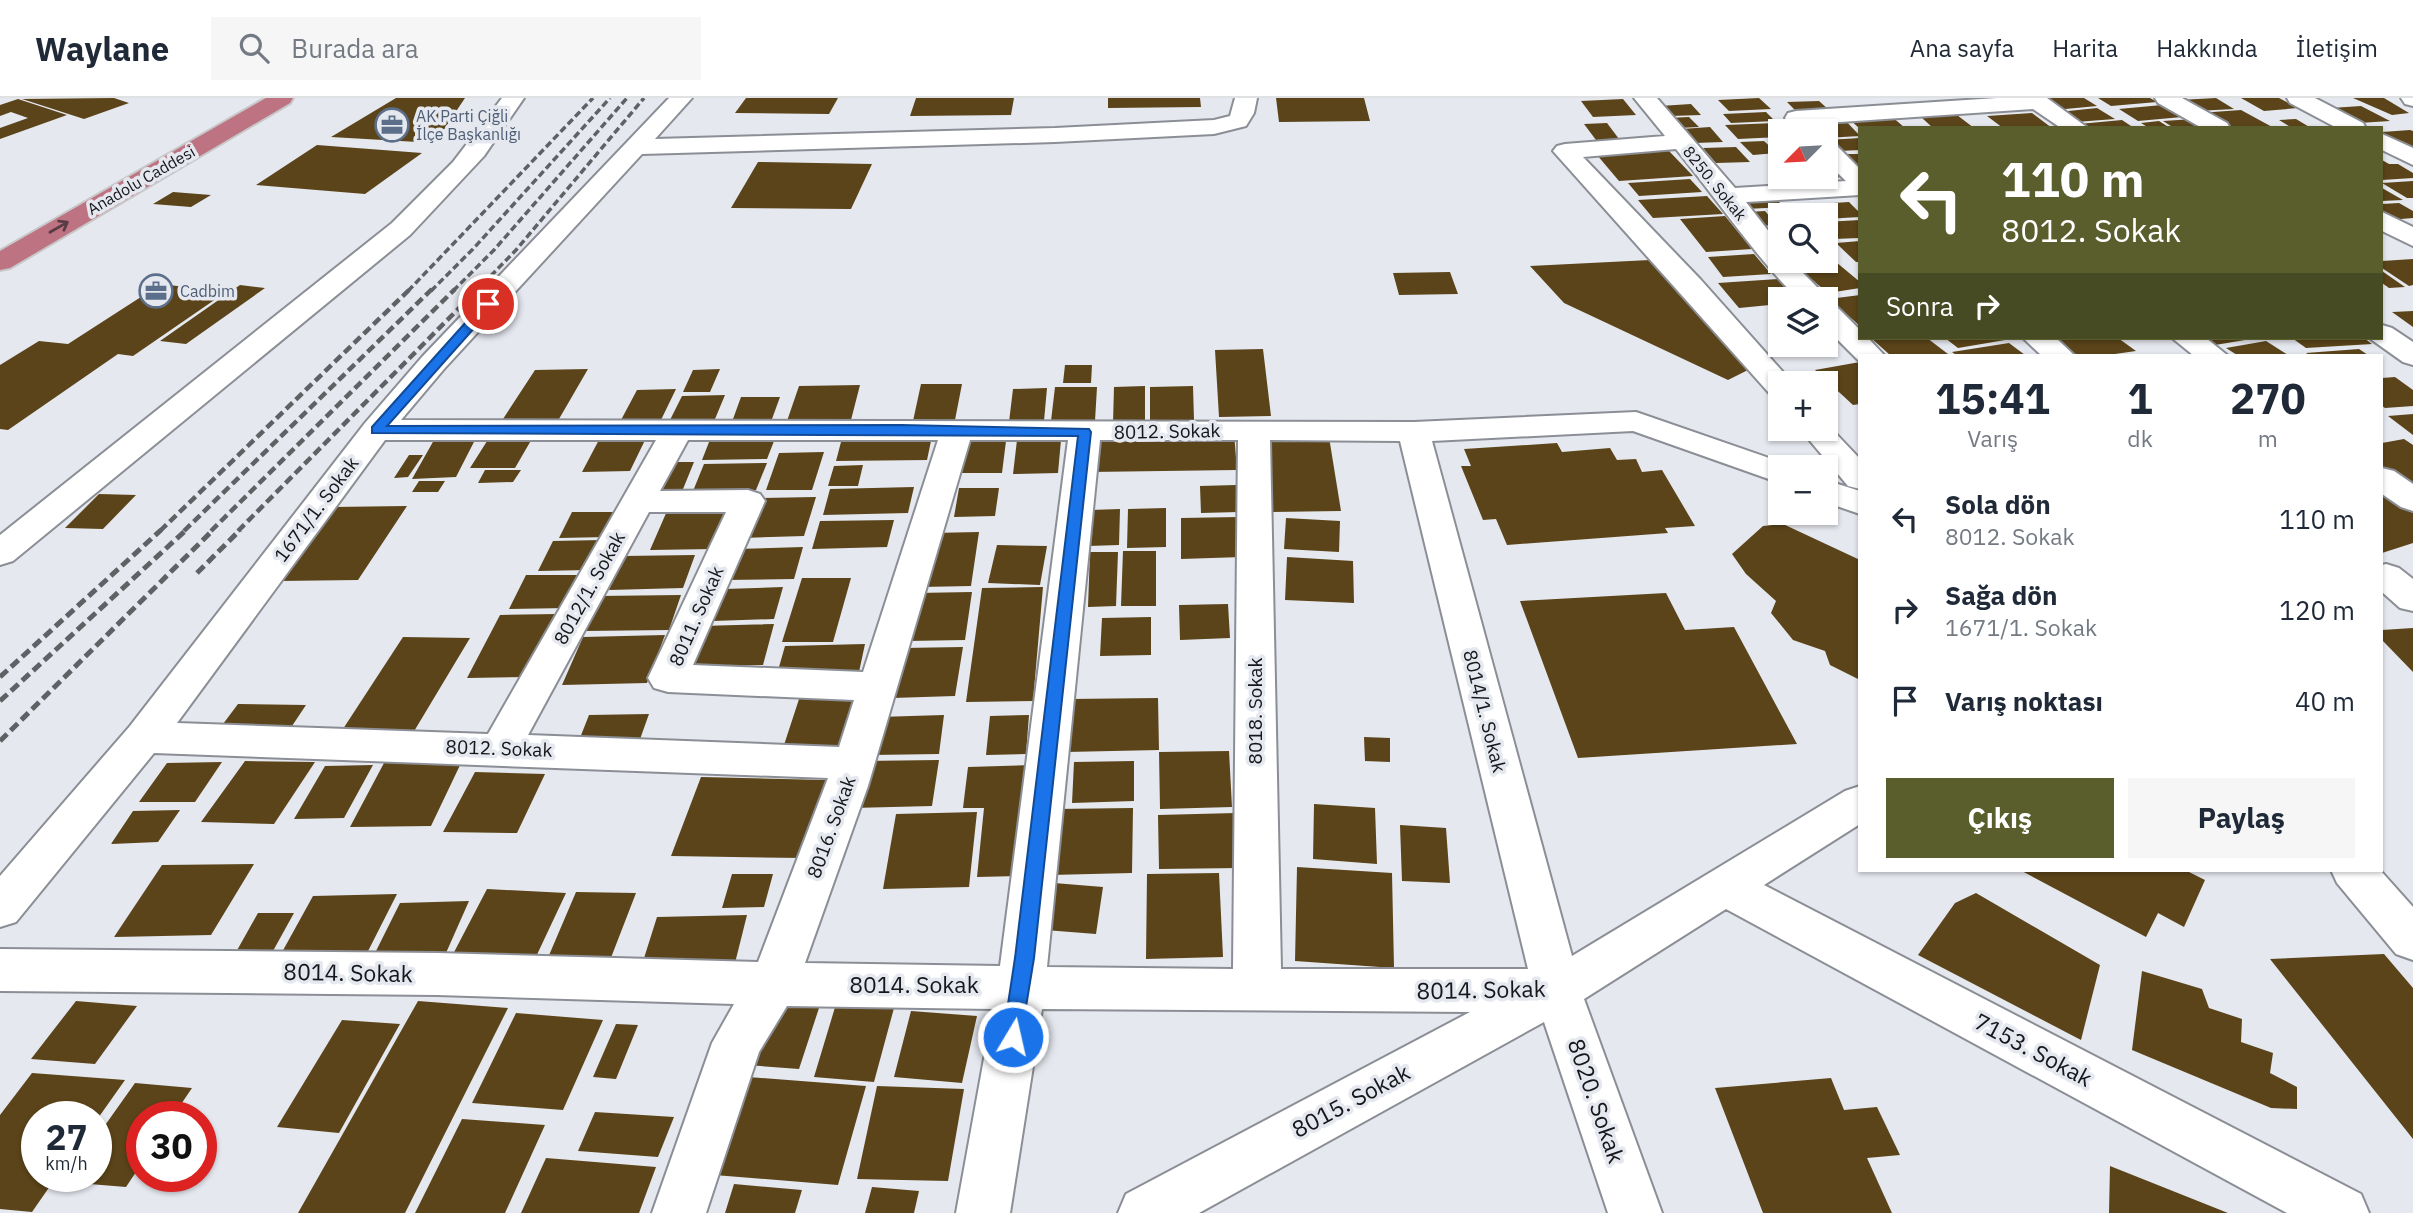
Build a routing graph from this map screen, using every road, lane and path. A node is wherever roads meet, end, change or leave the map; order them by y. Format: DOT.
graph roads {
  1 [pos="238,98"];
  2 [pos="282,98"];
  3 [pos="513,98"];
  4 [pos="681,98"];
  5 [pos="1246,98"];
  6 [pos="1645,98"];
  7 [pos="2166,98"];
  8 [pos="2298,98"];
  9 [pos="2035,100"];
  10 [pos="1903,111"];
  11 [pos="1796,118"];
  12 [pos="1920,126"];
  13 [pos="2074,126"];
  14 [pos="2215,126"];
  15 [pos="2352,126"];
  16 [pos="1682,142"];
  17 [pos="2383,142"];
  18 [pos="636,147"];
  19 [pos="2413,158"];
  20 [pos="1838,160"];
  21 [pos="1858,180"];
  22 [pos="1858,188"];
  23 [pos="1728,196"];
  24 [pos="2383,221"];
  25 [pos="0,238"];
  26 [pos="2413,238"];
  27 [pos="2413,249"];
  28 [pos="2383,252"];
  29 [pos="0,262"];
  30 [pos="1801,287"];
  31 [pos="1838,324"];
  32 [pos="2383,335"];
  33 [pos="2040,340"];
  34 [pos="2190,340"];
  35 [pos="1868,354"];
  36 [pos="2058,354"];
  37 [pos="2211,354"];
  38 [pos="2413,356"];
  39 [pos="1768,373"];
  40 [pos="678,429"];
  41 [pos="957,429"];
  42 [pos="376,430"];
  43 [pos="1254,430"];
  44 [pos="1085,432"];
  45 [pos="1414,432"];
  46 [pos="1827,441"];
  47 [pos="1768,470"];
  48 [pos="1858,477"];
  49 [pos="2383,479"];
  50 [pos="1838,495"];
  51 [pos="2413,500"];
  52 [pos="637,502"];
  53 [pos="1858,502"];
  54 [pos="0,553"];
  55 [pos="2394,574"];
  56 [pos="2413,599"];
  57 [pos="878,687"];
  58 [pos="144,737"];
  59 [pos="501,748"];
  60 [pos="854,763"];
  61 [pos="1858,804"];
  62 [pos="2355,872"];
  63 [pos="1723,886"];
  64 [pos="0,908"];
  65 [pos="2413,940"];
  66 [pos="0,970"];
  67 [pos="774,985"];
  68 [pos="1021,986"];
  69 [pos="1557,990"];
  70 [pos="1257,991"];
  71 [pos="679,1213"];
  72 [pos="984,1213"];
  73 [pos="1145,1213"];
  74 [pos="1635,1213"];
  75 [pos="2342,1213"];
  1 -- 25 [label="highway, Anadolu Caddesi"];
  29 -- 2 [label="highway, Anadolu Caddesi, one-way"];
  3 -- 54 [label="street"];
  4 -- 18 [label="street, 1671/1. Sokak"];
  5 -- 18 [label="street"];
  6 -- 16 [label="street, 8250. Sokak"];
  7 -- 14 [label="street"];
  8 -- 15 [label="street"];
  9 -- 10 [label="street"];
  9 -- 13 [label="street"];
  10 -- 11 [label="street"];
  10 -- 12 [label="street"];
  16 -- 23 [label="street, 8250. Sokak"];
  16 -- 39 [label="street"];
  17 -- 19 [label="street"];
  18 -- 42 [label="street, 1671/1. Sokak"];
  20 -- 21 [label="street"];
  22 -- 23 [label="street"];
  23 -- 30 [label="street, 8250. Sokak"];
  24 -- 26 [label="street"];
  27 -- 28 [label="street"];
  31 -- 35 [label="street"];
  32 -- 38 [label="street"];
  33 -- 36 [label="street"];
  34 -- 37 [label="street"];
  40 -- 41 [label="street, 8012. Sokak"];
  40 -- 42 [label="street, 8012. Sokak"];
  40 -- 52 [label="street, 8012/1. Sokak"];
  41 -- 44 [label="street, 8012. Sokak"];
  41 -- 57 [label="street, 8016. Sokak"];
  42 -- 58 [label="street, 1671/1. Sokak"];
  43 -- 44 [label="street, 8012. Sokak"];
  43 -- 45 [label="street, 8012. Sokak"];
  43 -- 70 [label="street, 8018. Sokak"];
  44 -- 68 [label="street"];
  45 -- 47 [label="street, 8012. Sokak"];
  45 -- 69 [label="street, 8014/1. Sokak"];
  46 -- 48 [label="street"];
  49 -- 51 [label="street"];
  50 -- 53 [label="street"];
  52 -- 57 [label="street, 8011. Sokak"];
  52 -- 59 [label="street, 8012/1. Sokak"];
  55 -- 56 [label="street"];
  57 -- 60 [label="street, 8016. Sokak"];
  58 -- 59 [label="street, 8012. Sokak"];
  58 -- 64 [label="street, 1671/1. Sokak"];
  59 -- 60 [label="street, 8012. Sokak"];
  60 -- 67 [label="street, 8016. Sokak"];
  61 -- 63 [label="street, 8014. Sokak"];
  62 -- 65 [label="street"];
  63 -- 69 [label="street, 8014. Sokak"];
  63 -- 75 [label="street, 7153. Sokak"];
  66 -- 67 [label="street, 8014. Sokak"];
  67 -- 68 [label="street, 8014. Sokak"];
  67 -- 71 [label="street, 8016. Sokak"];
  68 -- 70 [label="street, 8014. Sokak"];
  68 -- 72 [label="street"];
  69 -- 70 [label="street, 8014. Sokak"];
  69 -- 73 [label="street, 8015. Sokak"];
  69 -- 74 [label="street, 8020. Sokak"];
}
